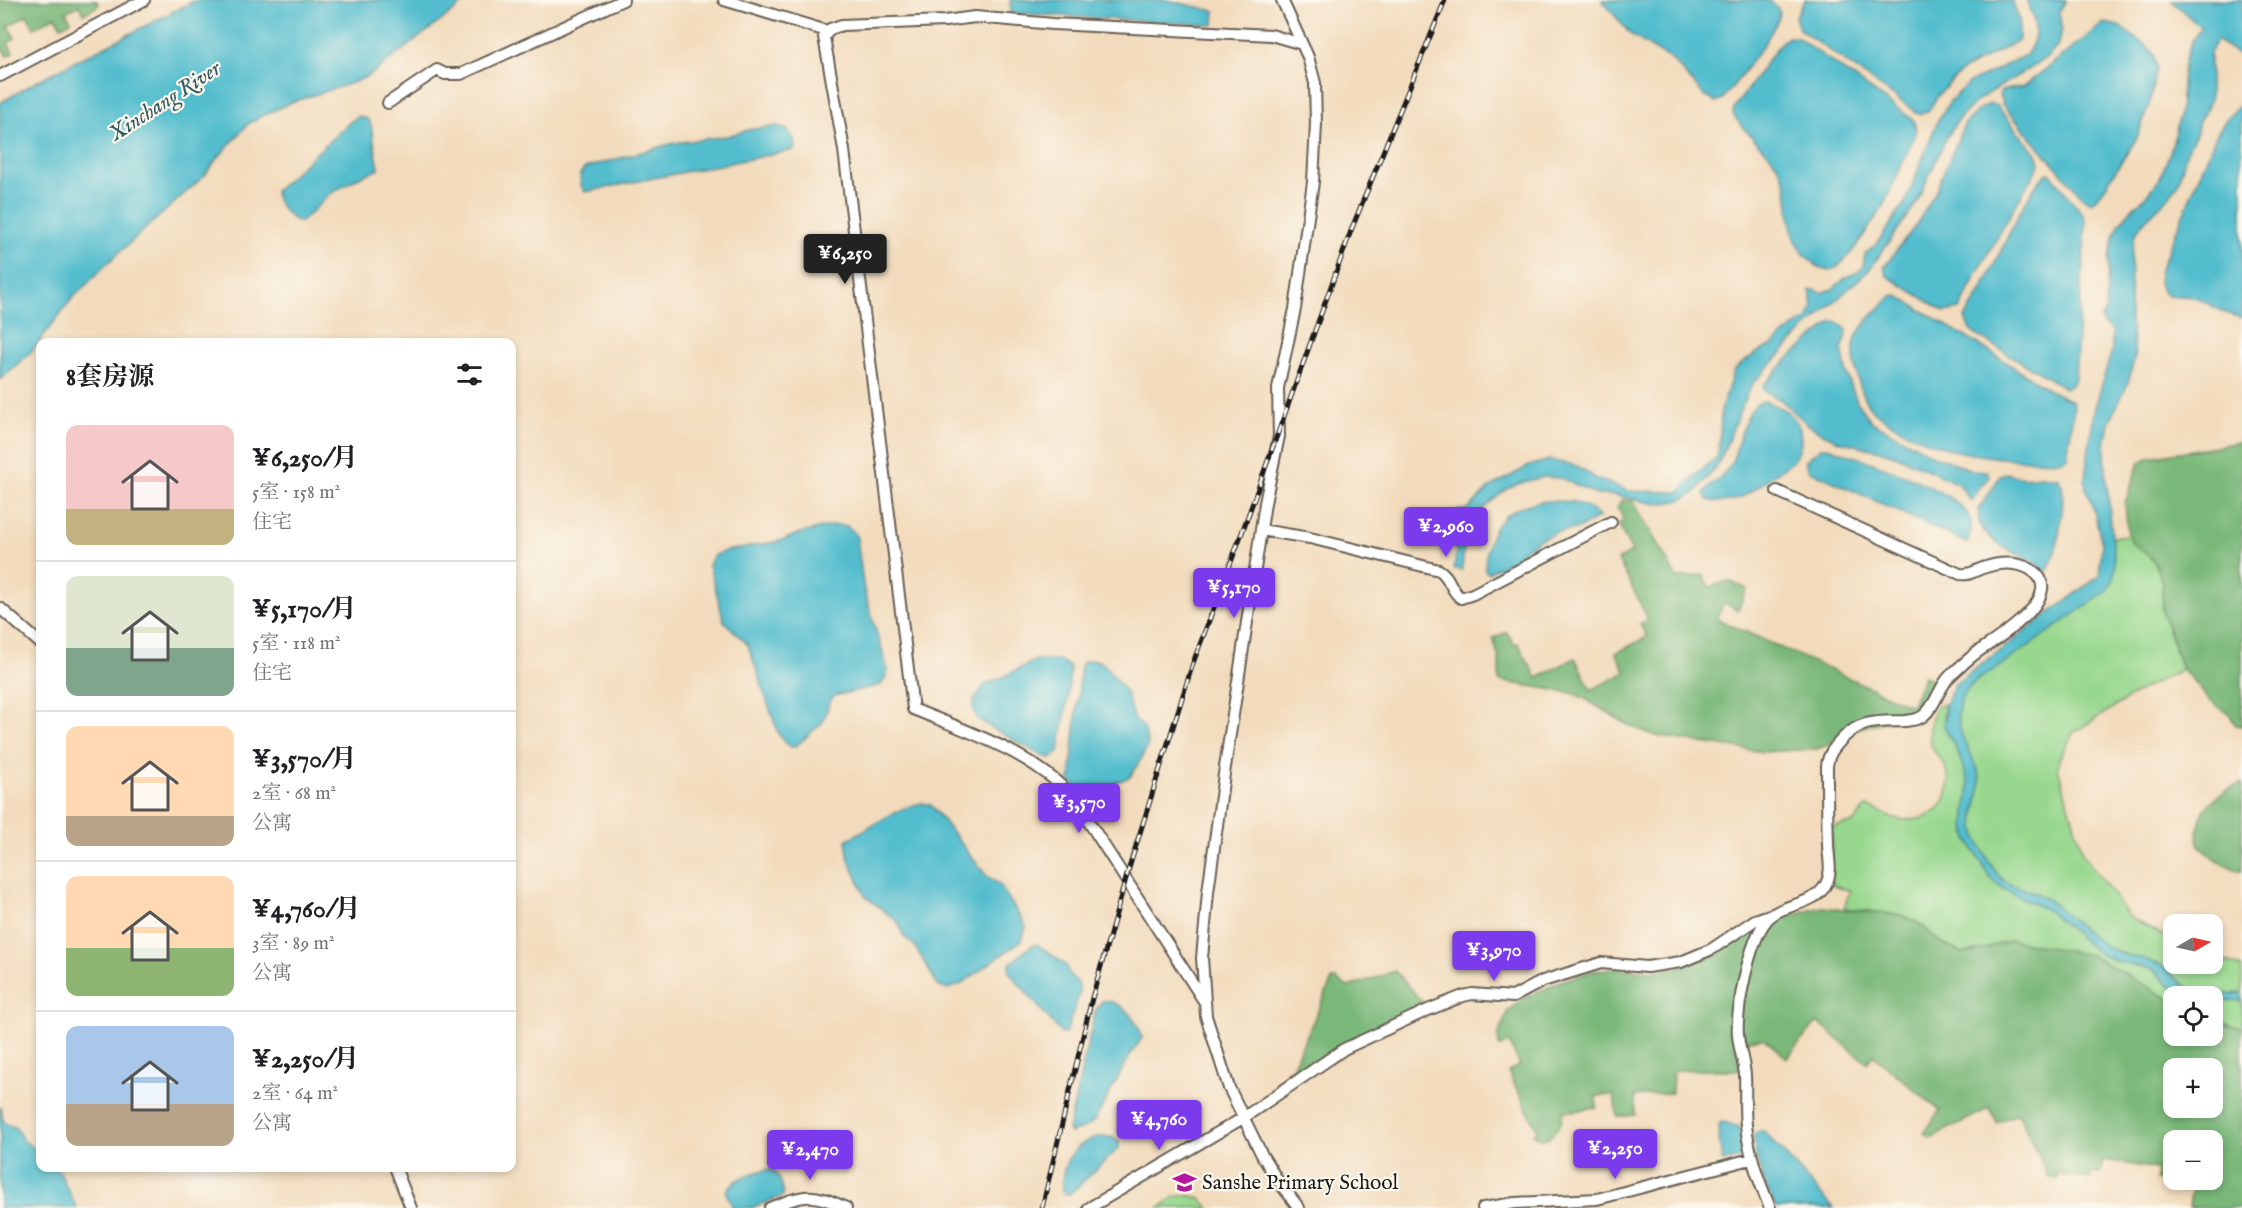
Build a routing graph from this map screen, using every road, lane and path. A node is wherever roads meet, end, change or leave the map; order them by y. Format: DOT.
graph roads {
  1 [pos="144,0"];
  2 [pos="623,0"];
  3 [pos="724,0"];
  4 [pos="1282,0"];
  5 [pos="827,31"];
  6 [pos="1302,44"];
  7 [pos="0,76"];
  8 [pos="388,103"];
  9 [pos="1777,491"];
  10 [pos="1611,522"];
  11 [pos="1261,530"];
  12 [pos="0,608"];
  13 [pos="36,639"];
  14 [pos="1773,914"];
  15 [pos="1204,1001"];
  16 [pos="1243,1118"];
  17 [pos="1751,1159"];
  18 [pos="397,1172"];
  19 [pos="411,1208"];
  20 [pos="770,1208"];
  21 [pos="846,1208"];
  22 [pos="1089,1208"];
  23 [pos="1299,1208"];
  24 [pos="1483,1208"];
  25 [pos="1770,1208"];
  1 -- 7 [label="street"];
  2 -- 8 [label="street"];
  3 -- 5 [label="street"];
  4 -- 6 [label="street"];
  5 -- 6 [label="street"];
  5 -- 15 [label="street"];
  6 -- 11 [label="street"];
  9 -- 14 [label="street"];
  10 -- 11 [label="street"];
  11 -- 15 [label="street"];
  12 -- 13 [label="street"];
  14 -- 16 [label="street"];
  14 -- 17 [label="street"];
  15 -- 16 [label="street"];
  16 -- 22 [label="street"];
  16 -- 23 [label="street"];
  17 -- 24 [label="street"];
  17 -- 25 [label="street"];
  18 -- 19 [label="street"];
  20 -- 21 [label="street"];
}
